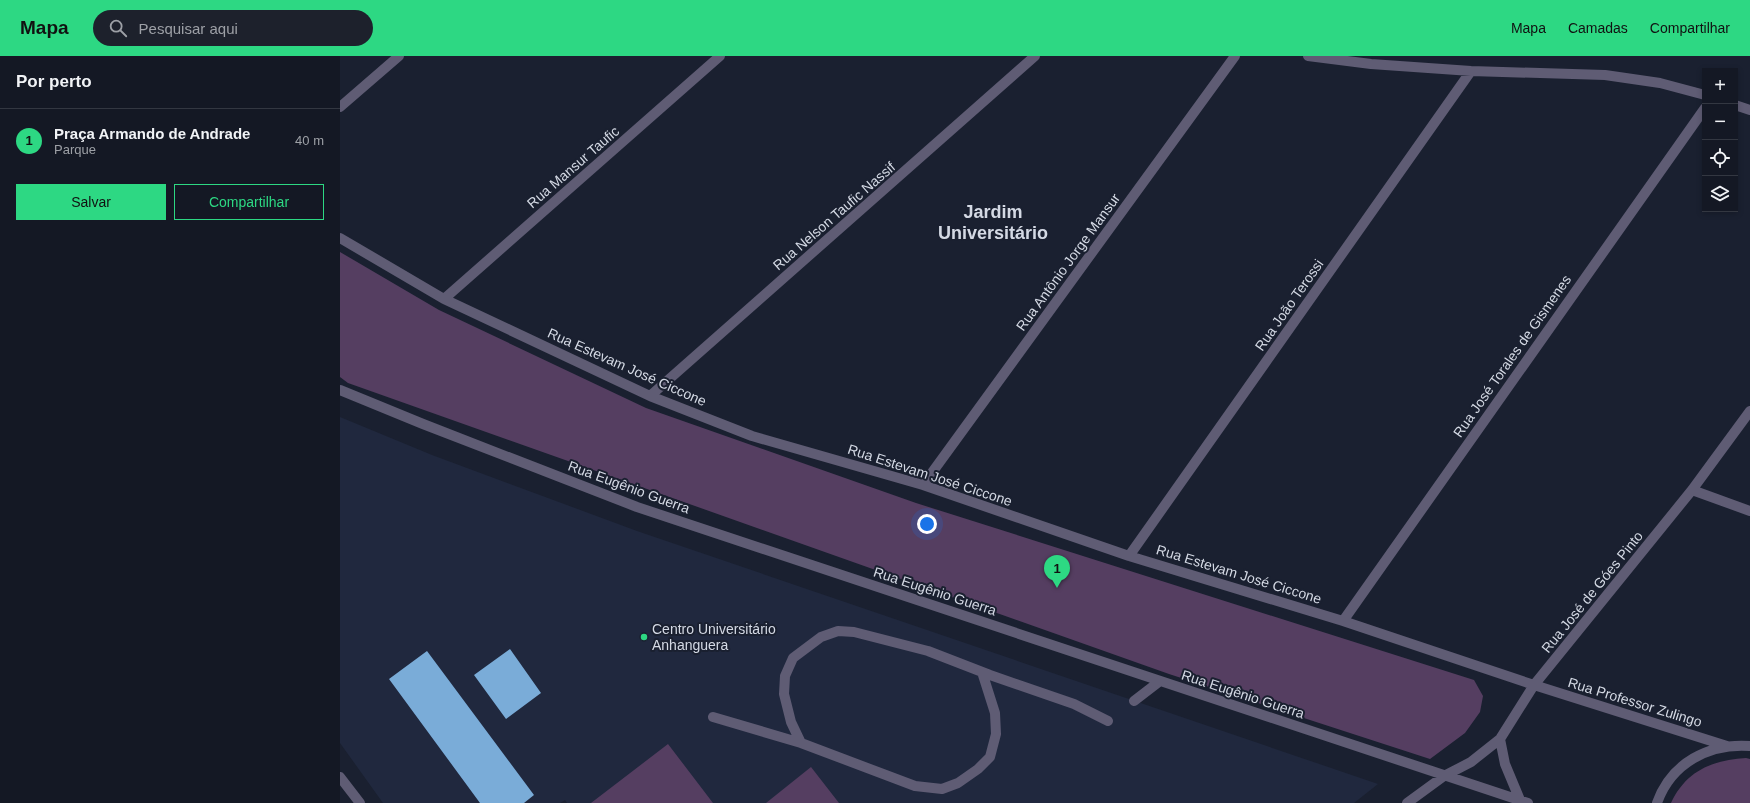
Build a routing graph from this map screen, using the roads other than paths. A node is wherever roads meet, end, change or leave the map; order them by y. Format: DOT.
graph roads {
  1 [pos="399,56"];
  2 [pos="720,56"];
  3 [pos="1035,56"];
  4 [pos="1235,56"];
  5 [pos="1308,56"];
  6 [pos="1472,71"];
  7 [pos="1702,94"];
  8 [pos="340,106"];
  9 [pos="1738,106"];
  10 [pos="1750,110"];
  11 [pos="1702,112"];
  12 [pos="340,238"];
  13 [pos="444,299"];
  14 [pos="340,391"];
  15 [pos="650,396"];
  16 [pos="1750,411"];
  17 [pos="923,485"];
  18 [pos="1692,490"];
  19 [pos="1750,511"];
  20 [pos="1129,556"];
  21 [pos="1342,621"];
  22 [pos="982,672"];
  23 [pos="1160,681"];
  24 [pos="1534,686"];
  25 [pos="1134,701"];
  26 [pos="712,717"];
  27 [pos="1108,721"];
  28 [pos="1500,738"];
  29 [pos="801,743"];
  30 [pos="1728,746"];
  31 [pos="1750,746"];
  32 [pos="340,776"];
  33 [pos="1444,776"];
  34 [pos="1524,802"];
  35 [pos="360,803"];
  36 [pos="1407,803"];
  37 [pos="1657,803"];
  1 -- 8 [label="street"];
  2 -- 13 [label="street, Rua Mansur Taufic"];
  3 -- 15 [label="street, Rua Nelson Taufic Nassif"];
  4 -- 17 [label="street, Rua Antônio Jorge Mansur"];
  5 -- 6 [label="street"];
  6 -- 7 [label="street"];
  6 -- 20 [label="street, Rua João Terossi"];
  9 -- 10 [label="street"];
  11 -- 21 [label="street, Rua José Torales de Gismenes"];
  12 -- 13 [label="street, Rua Estevam José Ciccone"];
  13 -- 15 [label="street, Rua Estevam José Ciccone"];
  14 -- 23 [label="street, Rua Eugênio Guerra"];
  15 -- 17 [label="street, Rua Estevam José Ciccone"];
  16 -- 18 [label="street, Rua José de Góes Pinto"];
  17 -- 20 [label="street, Rua Estevam José Ciccone"];
  18 -- 19 [label="street"];
  18 -- 24 [label="street, Rua José de Góes Pinto"];
  20 -- 21 [label="street, Rua Estevam José Ciccone"];
  21 -- 24 [label="street, Rua Estevam José Ciccone"];
  22 -- 27 [label="street"];
  22 -- 29 [label="street"];
  22 -- 29 [label="street"];
  23 -- 25 [label="street"];
  23 -- 33 [label="street, Rua Eugênio Guerra"];
  24 -- 28 [label="street, Rua José de Góes Pinto"];
  24 -- 30 [label="street, Rua Professor Zulingo"];
  26 -- 29 [label="street"];
  28 -- 33 [label="street, Rua José de Góes Pinto"];
  28 -- 34 [label="street"];
  30 -- 31 [label="street"];
  30 -- 37 [label="street"];
  32 -- 35 [label="street"];
  33 -- 34 [label="street, Rua Eugênio Guerra"];
  33 -- 36 [label="street, Rua José de Góes Pinto"];
}
